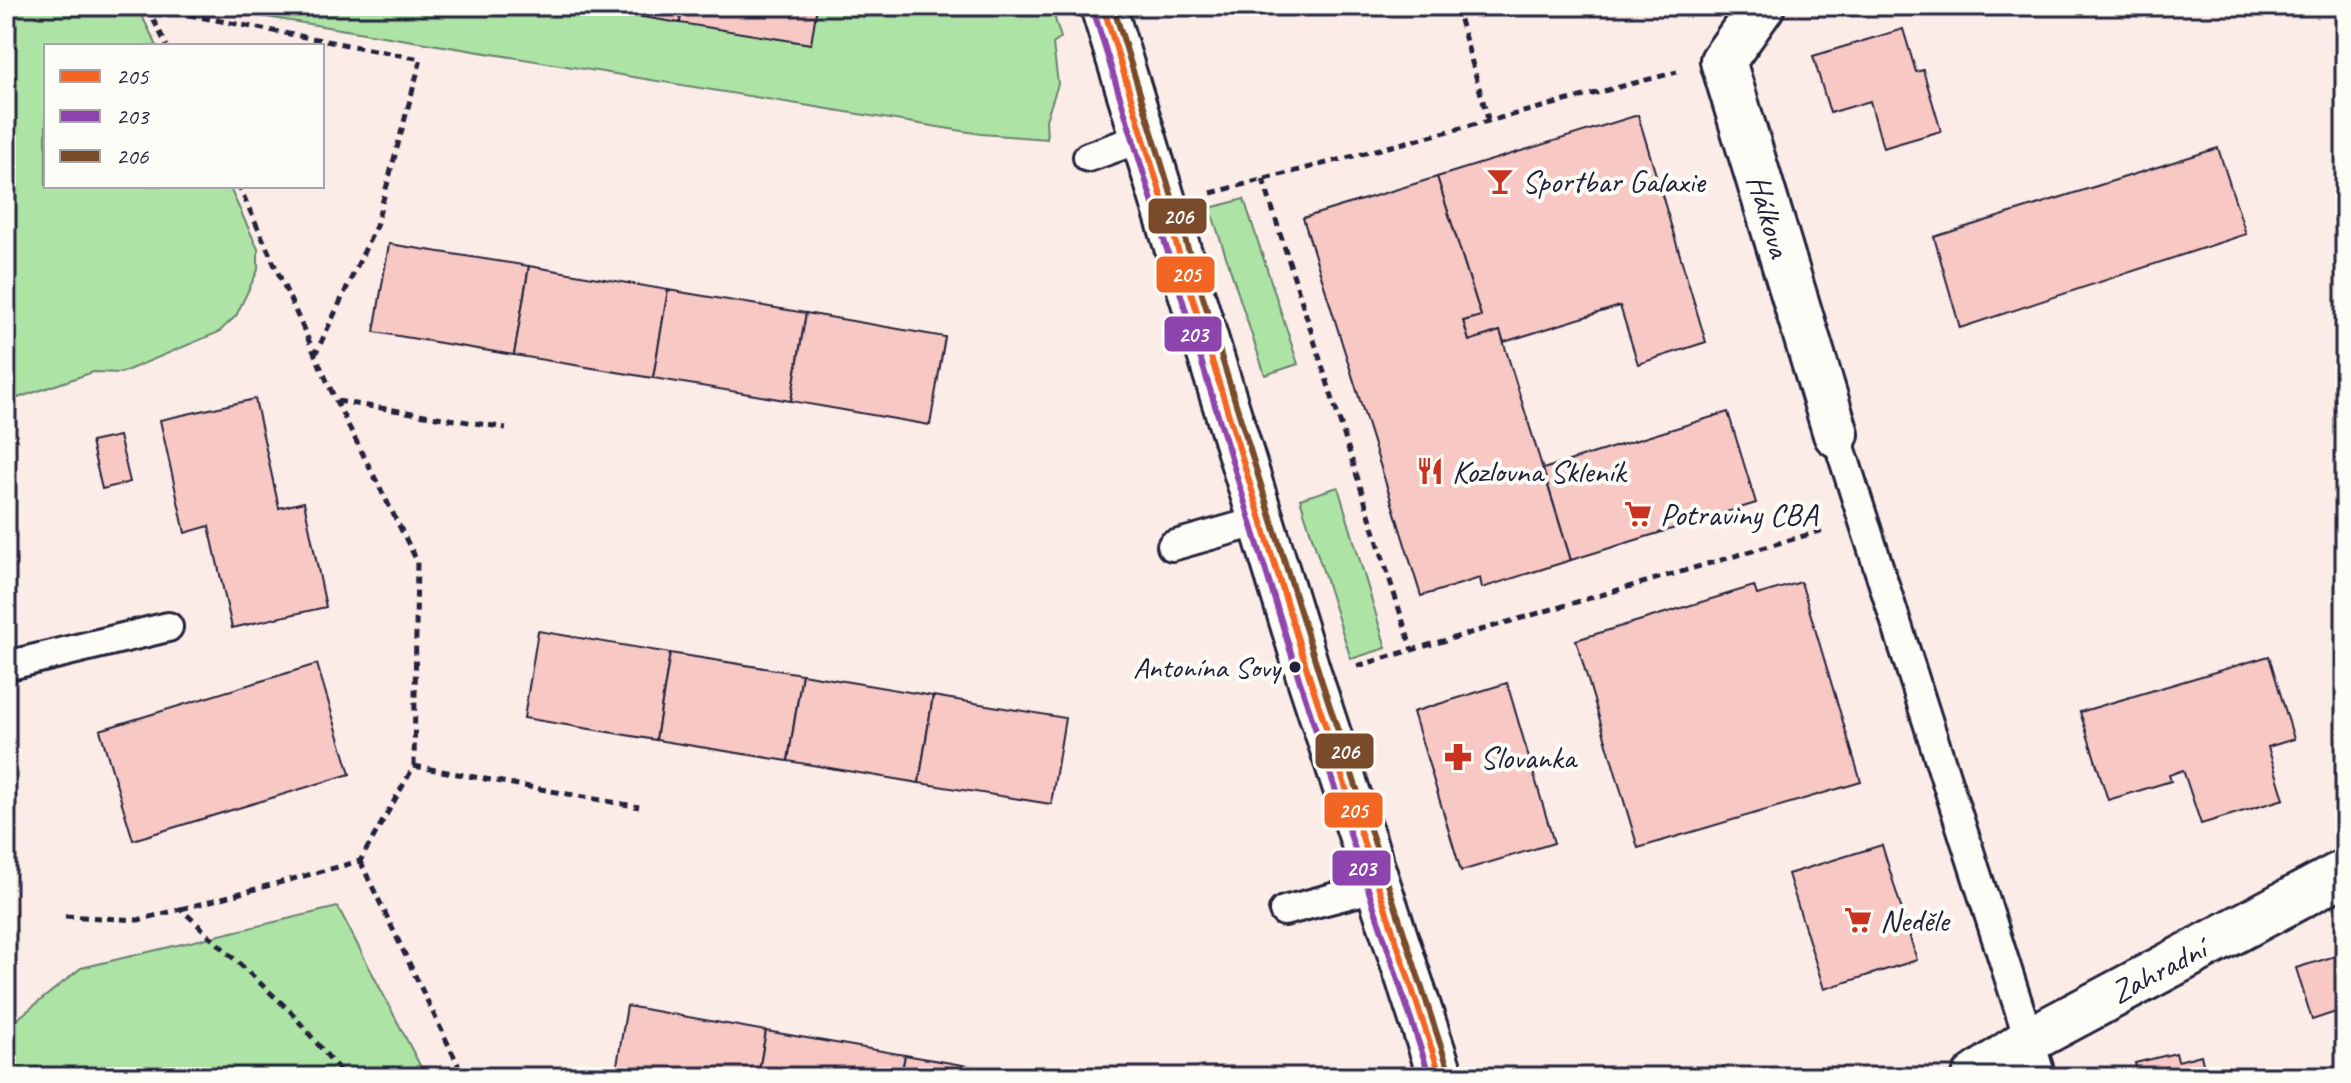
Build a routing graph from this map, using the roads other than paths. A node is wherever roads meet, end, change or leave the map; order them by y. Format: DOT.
graph roads {
  1 [pos="1103,6"];
  2 [pos="1762,6"];
  3 [pos="1142,138"];
  4 [pos="1088,157"];
  5 [pos="1836,434"];
  6 [pos="1260,521"];
  7 [pos="1172,546"];
  8 [pos="168,627"];
  9 [pos="6,666"];
  10 [pos="2345,872"];
  11 [pos="1379,886"];
  12 [pos="1284,911"];
  13 [pos="2035,1058"];
  14 [pos="1441,1077"];
  15 [pos="1975,1077"];
  1 -- 3 [label="street"];
  2 -- 5 [label="street, Hálkova"];
  3 -- 4 [label="lane"];
  3 -- 6 [label="street"];
  5 -- 13 [label="lane"];
  6 -- 7 [label="lane"];
  6 -- 11 [label="street"];
  8 -- 9 [label="lane"];
  10 -- 13 [label="street, Zahradní"];
  11 -- 12 [label="lane"];
  11 -- 14 [label="street"];
  13 -- 15 [label="street, Zahradní"];
}
